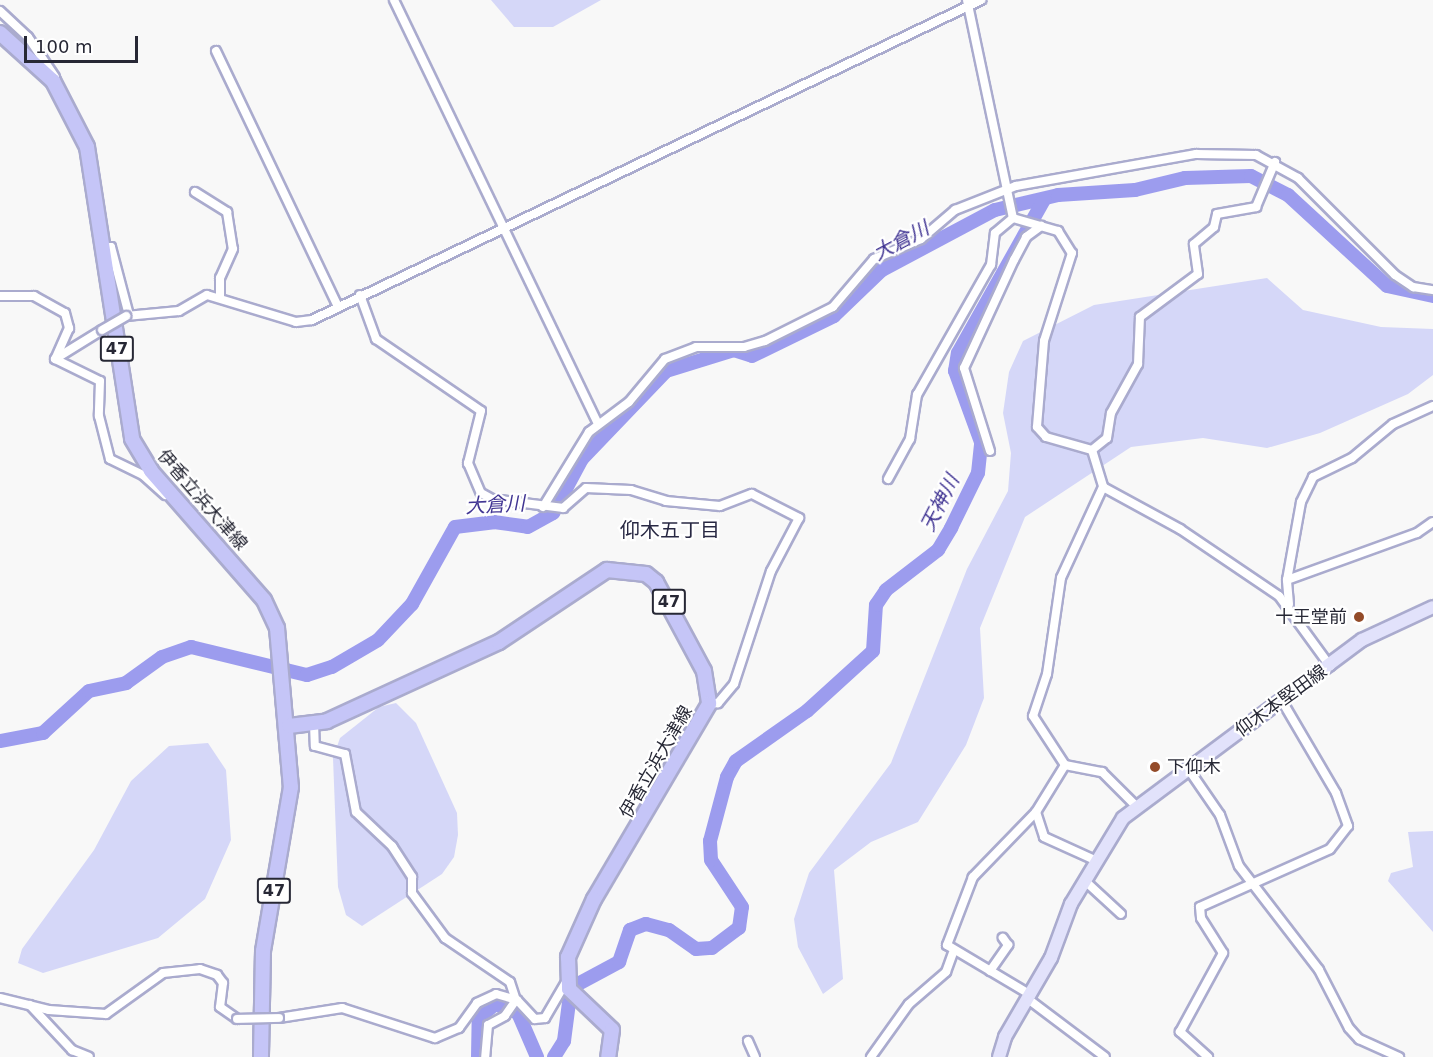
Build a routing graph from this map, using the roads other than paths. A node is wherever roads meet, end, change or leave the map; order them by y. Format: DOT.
graph roads {
  1 [pos="394,0"];
  2 [pos="981,0"];
  3 [pos="968,1"];
  4 [pos="0,11"];
  5 [pos="0,33"];
  6 [pos="216,51"];
  7 [pos="53,81"];
  8 [pos="1275,162"];
  9 [pos="1005,191"];
  10 [pos="195,192"];
  11 [pos="1013,216"];
  12 [pos="502,225"];
  13 [pos="1038,226"];
  14 [pos="103,248"];
  15 [pos="1433,290"];
  16 [pos="360,295"];
  17 [pos="0,296"];
  18 [pos="220,297"];
  19 [pos="338,307"];
  20 [pos="128,316"];
  21 [pos="55,359"];
  22 [pos="1433,406"];
  23 [pos="598,423"];
  24 [pos="1092,450"];
  25 [pos="990,451"];
  26 [pos="888,479"];
  27 [pos="1103,487"];
  28 [pos="171,494"];
  29 [pos="543,507"];
  30 [pos="1433,522"];
  31 [pos="1287,580"];
  32 [pos="1289,604"];
  33 [pos="1433,607"];
  34 [pos="1330,666"];
  35 [pos="1282,701"];
  36 [pos="709,705"];
  37 [pos="314,723"];
  38 [pos="289,726"];
  39 [pos="1065,765"];
  40 [pos="1187,767"];
  41 [pos="1136,806"];
  42 [pos="1036,812"];
  43 [pos="1095,860"];
  44 [pos="1084,880"];
  45 [pos="1252,883"];
  46 [pos="1121,914"];
  47 [pos="1003,938"];
  48 [pos="953,953"];
  49 [pos="990,971"];
  50 [pos="568,985"];
  51 [pos="1029,997"];
  52 [pos="0,998"];
  53 [pos="515,1002"];
  54 [pos="30,1005"];
  55 [pos="748,1041"];
  56 [pos="89,1057"];
  57 [pos="261,1057"];
  58 [pos="485,1057"];
  59 [pos="608,1057"];
  60 [pos="755,1057"];
  61 [pos="871,1057"];
  62 [pos="999,1057"];
  63 [pos="1105,1057"];
  64 [pos="1208,1057"];
  65 [pos="1399,1057"];
  1 -- 12 [label="street"];
  2 -- 3 [label="street"];
  3 -- 9 [label="street"];
  3 -- 12 [label="street"];
  4 -- 7 [label="street"];
  5 -- 7 [label="main road, 伊香立浜大津線 / 47"];
  6 -- 19 [label="street"];
  7 -- 14 [label="main road, 伊香立浜大津線 / 47"];
  8 -- 9 [label="street"];
  8 -- 15 [label="street"];
  8 -- 24 [label="street"];
  9 -- 11 [label="street"];
  9 -- 23 [label="street"];
  10 -- 18 [label="street"];
  11 -- 13 [label="street"];
  11 -- 26 [label="street"];
  12 -- 16 [label="street"];
  12 -- 23 [label="street"];
  13 -- 24 [label="street"];
  13 -- 25 [label="street"];
  14 -- 20 [label="street"];
  14 -- 28 [label="main road, 伊香立浜大津線 / 47"];
  16 -- 19 [label="street"];
  16 -- 29 [label="street"];
  17 -- 21 [label="street"];
  18 -- 19 [label="street"];
  18 -- 20 [label="street"];
  20 -- 21 [label="street, bridge"];
  21 -- 28 [label="street"];
  22 -- 31 [label="street"];
  23 -- 29 [label="street"];
  24 -- 27 [label="street"];
  27 -- 32 [label="street"];
  27 -- 39 [label="street"];
  28 -- 38 [label="main road, 伊香立浜大津線 / 47"];
  29 -- 36 [label="street"];
  30 -- 31 [label="street"];
  31 -- 32 [label="street"];
  32 -- 34 [label="street"];
  33 -- 34 [label="main road, 仰木本堅田線"];
  34 -- 35 [label="main road, 仰木本堅田線"];
  35 -- 40 [label="main road, 仰木本堅田線"];
  35 -- 45 [label="street"];
  36 -- 37 [label="main road, 伊香立浜大津線 / 47"];
  36 -- 50 [label="main road, 伊香立浜大津線"];
  37 -- 38 [label="main road, 伊香立浜大津線 / 47"];
  37 -- 53 [label="street"];
  38 -- 57 [label="main road, 伊香立浜大津線 / 47"];
  39 -- 41 [label="street"];
  39 -- 42 [label="street"];
  40 -- 41 [label="main road, 仰木本堅田線"];
  40 -- 45 [label="street"];
  41 -- 43 [label="main road, 仰木本堅田線"];
  42 -- 43 [label="street"];
  42 -- 48 [label="street"];
  43 -- 44 [label="main road, 仰木本堅田線"];
  44 -- 46 [label="street"];
  44 -- 51 [label="main road, 仰木本堅田線"];
  45 -- 64 [label="street"];
  45 -- 65 [label="street"];
  47 -- 49 [label="street"];
  48 -- 49 [label="street"];
  48 -- 61 [label="street"];
  49 -- 51 [label="street"];
  50 -- 53 [label="street"];
  50 -- 59 [label="main road"];
  51 -- 62 [label="main road, 仰木本堅田線"];
  51 -- 63 [label="street"];
  52 -- 54 [label="street"];
  53 -- 54 [label="street, bridge"];
  53 -- 58 [label="street"];
  54 -- 56 [label="street"];
  55 -- 60 [label="street"];
}
